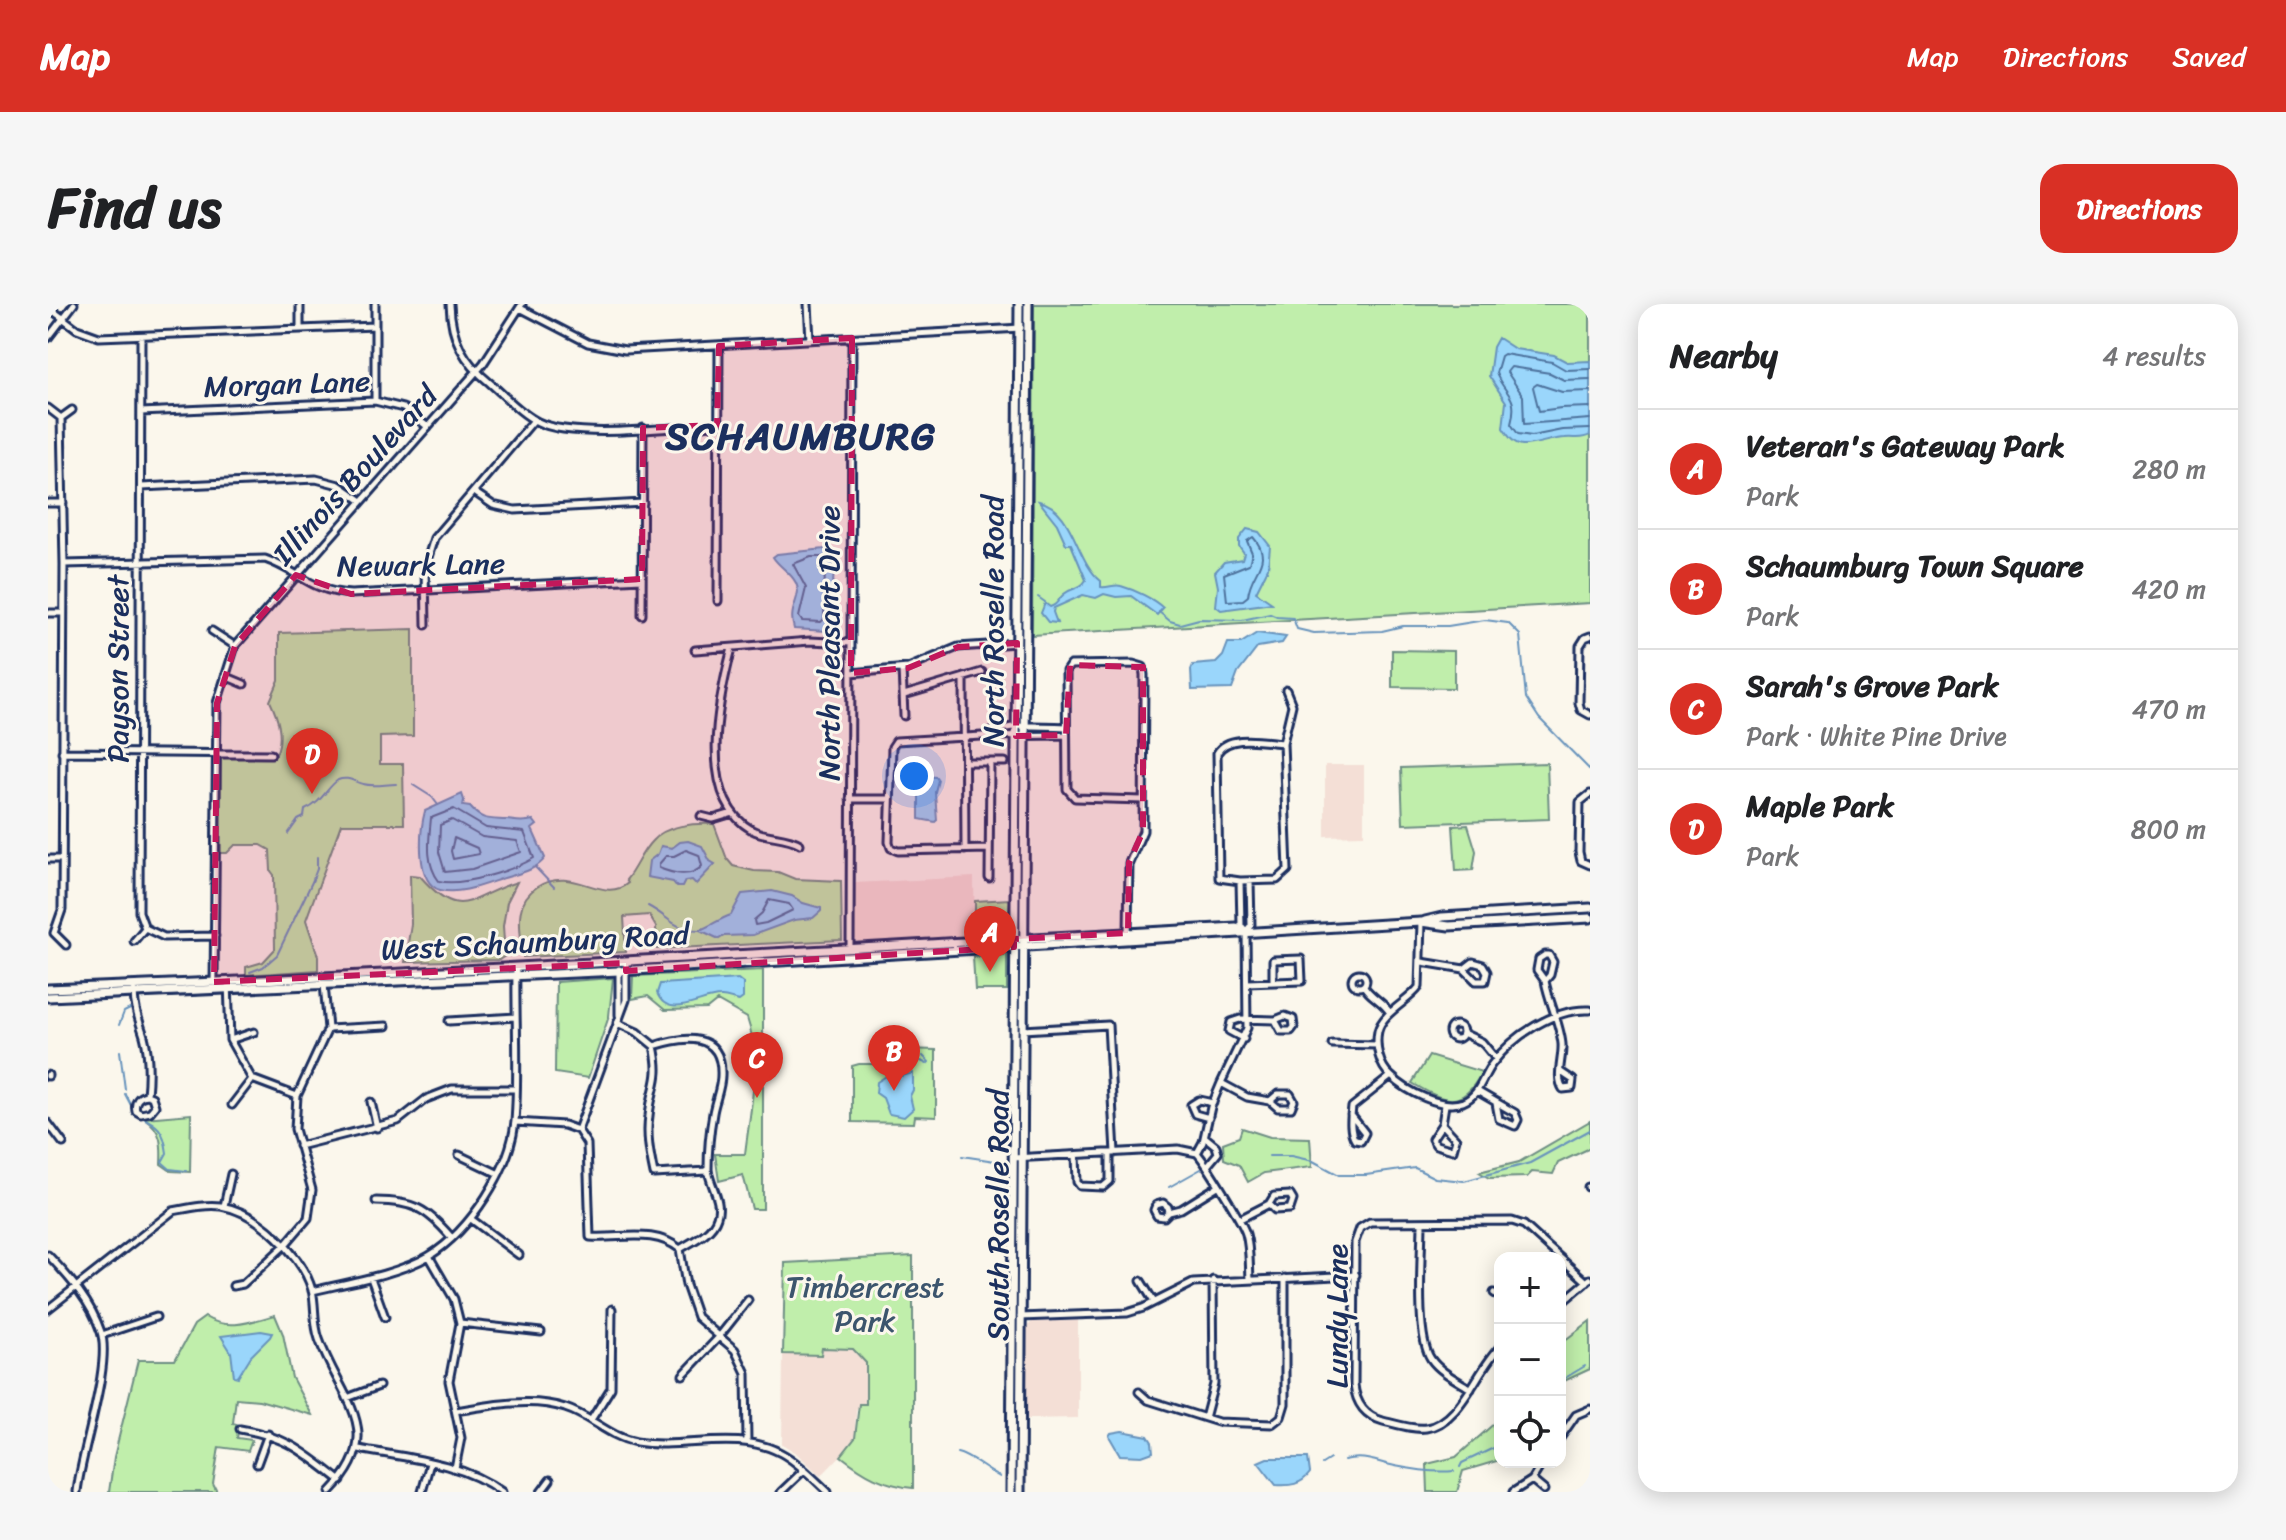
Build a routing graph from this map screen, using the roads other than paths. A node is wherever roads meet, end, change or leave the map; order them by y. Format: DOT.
graph roads {
  1 [pos="74,304"];
  2 [pos="300,304"];
  3 [pos="375,304"];
  4 [pos="450,304"];
  5 [pos="808,304"];
  6 [pos="1019,304"];
  7 [pos="1028,304"];
  8 [pos="521,306"];
  9 [pos="48,307"];
  10 [pos="63,319"];
  11 [pos="375,326"];
  12 [pos="1023,328"];
  13 [pos="300,329"];
  14 [pos="141,337"];
  15 [pos="48,338"];
  16 [pos="852,338"];
  17 [pos="810,340"];
  18 [pos="719,346"];
  19 [pos="476,371"];
  20 [pos="375,401"];
  21 [pos="48,408"];
  22 [pos="72,410"];
  23 [pos="141,412"];
  24 [pos="61,418"];
  25 [pos="534,420"];
  26 [pos="717,425"];
  27 [pos="428,427"];
  28 [pos="643,428"];
  29 [pos="141,487"];
  30 [pos="474,492"];
  31 [pos="362,501"];
  32 [pos="48,503"];
  33 [pos="63,503"];
  34 [pos="643,503"];
  35 [pos="140,562"];
  36 [pos="64,564"];
  37 [pos="296,575"];
  38 [pos="642,579"];
  39 [pos="425,590"];
  40 [pos="718,601"];
  41 [pos="48,613"];
  42 [pos="62,613"];
  43 [pos="642,615"];
  44 [pos="426,625"];
  45 [pos="212,631"];
  46 [pos="1590,636"];
  47 [pos="1026,642"];
  48 [pos="851,643"];
  49 [pos="1017,643"];
  50 [pos="235,646"];
  51 [pos="732,648"];
  52 [pos="695,650"];
  53 [pos="902,669"];
  54 [pos="982,672"];
  55 [pos="851,673"];
  56 [pos="225,676"];
  57 [pos="964,677"];
  58 [pos="244,684"];
  59 [pos="1286,690"];
  60 [pos="904,695"];
  61 [pos="1590,715"];
  62 [pos="904,716"];
  63 [pos="1066,727"];
  64 [pos="1016,731"];
  65 [pos="1026,731"];
  66 [pos="1066,735"];
  67 [pos="966,737"];
  68 [pos="1283,743"];
  69 [pos="140,751"];
  70 [pos="62,752"];
  71 [pos="216,752"];
  72 [pos="271,754"];
  73 [pos="965,762"];
  74 [pos="990,762"];
  75 [pos="1005,762"];
  76 [pos="1590,794"];
  77 [pos="850,799"];
  78 [pos="889,799"];
  79 [pos="1143,800"];
  80 [pos="733,813"];
  81 [pos="701,816"];
  82 [pos="800,844"];
  83 [pos="989,849"];
  84 [pos="965,850"];
  85 [pos="48,859"];
  86 [pos="62,859"];
  87 [pos="1590,865"];
  88 [pos="989,878"];
  89 [pos="1240,881"];
  90 [pos="1250,881"];
  91 [pos="1590,908"];
  92 [pos="1590,918"];
  93 [pos="1421,922"];
  94 [pos="145,928"];
  95 [pos="1246,931"];
  96 [pos="1128,933"];
  97 [pos="51,934"];
  98 [pos="215,936"];
  99 [pos="134,941"];
  100 [pos="1019,943"];
  101 [pos="66,945"];
  102 [pos="850,948"];
  103 [pos="1422,962"];
  104 [pos="622,967"];
  105 [pos="1464,969"];
  106 [pos="516,972"];
  107 [pos="324,980"];
  108 [pos="1545,981"];
  109 [pos="1273,982"];
  110 [pos="1247,983"];
  111 [pos="214,985"];
  112 [pos="228,985"];
  113 [pos="1364,986"];
  114 [pos="48,989"];
  115 [pos="134,990"];
  116 [pos="48,997"];
  117 [pos="1590,1010"];
  118 [pos="1390,1013"];
  119 [pos="1553,1016"];
  120 [pos="516,1017"];
  121 [pos="1248,1019"];
  122 [pos="618,1020"];
  123 [pos="1275,1020"];
  124 [pos="449,1021"];
  125 [pos="386,1026"];
  126 [pos="328,1029"];
  127 [pos="1023,1030"];
  128 [pos="254,1032"];
  129 [pos="1463,1033"];
  130 [pos="1244,1039"];
  131 [pos="230,1040"];
  132 [pos="1332,1044"];
  133 [pos="1377,1045"];
  134 [pos="654,1046"];
  135 [pos="1496,1059"];
  136 [pos="1561,1072"];
  137 [pos="1391,1076"];
  138 [pos="252,1079"];
  139 [pos="1221,1083"];
  140 [pos="515,1089"];
  141 [pos="1477,1091"];
  142 [pos="147,1095"];
  143 [pos="297,1096"];
  144 [pos="1270,1101"];
  145 [pos="371,1102"];
  146 [pos="1213,1103"];
  147 [pos="1496,1103"];
  148 [pos="232,1105"];
  149 [pos="1445,1105"];
  150 [pos="1351,1115"];
  151 [pos="1209,1118"];
  152 [pos="515,1122"];
  153 [pos="48,1123"];
  154 [pos="1442,1124"];
  155 [pos="377,1128"];
  156 [pos="578,1130"];
  157 [pos="1205,1137"];
  158 [pos="63,1143"];
  159 [pos="299,1146"];
  160 [pos="1112,1153"];
  161 [pos="1197,1153"];
  162 [pos="459,1155"];
  163 [pos="1076,1155"];
  164 [pos="1018,1158"];
  165 [pos="1208,1165"];
  166 [pos="708,1171"];
  167 [pos="231,1174"];
  168 [pos="499,1174"];
  169 [pos="1218,1186"];
  170 [pos="376,1201"];
  171 [pos="1269,1204"];
  172 [pos="224,1206"];
  173 [pos="1169,1212"];
  174 [pos="471,1219"];
  175 [pos="1240,1219"];
  176 [pos="1422,1222"];
  177 [pos="451,1237"];
  178 [pos="285,1245"];
  179 [pos="680,1249"];
  180 [pos="48,1255"];
  181 [pos="519,1255"];
  182 [pos="429,1256"];
  183 [pos="1356,1275"];
  184 [pos="371,1278"];
  185 [pos="1285,1278"];
  186 [pos="1250,1279"];
  187 [pos="1213,1280"];
  188 [pos="1588,1280"];
  189 [pos="1141,1281"];
  190 [pos="76,1286"];
  191 [pos="233,1286"];
  192 [pos="312,1291"];
  193 [pos="1566,1299"];
  194 [pos="748,1300"];
  195 [pos="1154,1302"];
  196 [pos="48,1309"];
  197 [pos="612,1309"];
  198 [pos="156,1317"];
  199 [pos="385,1317"];
  200 [pos="1018,1317"];
  201 [pos="460,1323"];
  202 [pos="541,1332"];
  203 [pos="102,1335"];
  204 [pos="718,1338"];
  205 [pos="1494,1356"];
  206 [pos="683,1375"];
  207 [pos="379,1386"];
  208 [pos="1471,1389"];
  209 [pos="1139,1392"];
  210 [pos="347,1398"];
  211 [pos="1590,1409"];
  212 [pos="456,1411"];
  213 [pos="1205,1418"];
  214 [pos="591,1420"];
  215 [pos="240,1429"];
  216 [pos="1566,1429"];
  217 [pos="268,1434"];
  218 [pos="747,1441"];
  219 [pos="359,1449"];
  220 [pos="430,1463"];
  221 [pos="257,1464"];
  222 [pos="455,1468"];
  223 [pos="1539,1468"];
  224 [pos="803,1471"];
  225 [pos="550,1480"];
  226 [pos="1532,1480"];
  227 [pos="341,1481"];
  228 [pos="1544,1490"];
  229 [pos="77,1492"];
  230 [pos="330,1492"];
  231 [pos="422,1492"];
  232 [pos="502,1492"];
  233 [pos="541,1492"];
  234 [pos="781,1492"];
  235 [pos="828,1492"];
  236 [pos="1011,1492"];
  237 [pos="1020,1492"];
  238 [pos="1513,1492"];
  1 -- 10 [label="street"];
  2 -- 13 [label="street"];
  3 -- 11 [label="street"];
  4 -- 19 [label="street"];
  5 -- 17 [label="street"];
  6 -- 12 [label="main road, North Roselle Road"];
  7 -- 12 [label="main road, North Roselle Road"];
  8 -- 18 [label="street"];
  8 -- 19 [label="street, Illinois Boulevard"];
  9 -- 10 [label="street"];
  10 -- 14 [label="street"];
  10 -- 15 [label="street"];
  11 -- 13 [label="street"];
  11 -- 20 [label="street"];
  12 -- 16 [label="street"];
  12 -- 47 [label="main road, North Roselle Road"];
  12 -- 49 [label="main road, North Roselle Road"];
  13 -- 14 [label="street"];
  14 -- 23 [label="street, Payson Street"];
  16 -- 17 [label="street"];
  16 -- 48 [label="street, North Pleasant Drive"];
  17 -- 18 [label="street"];
  18 -- 26 [label="street"];
  19 -- 25 [label="street"];
  19 -- 27 [label="street, Illinois Boulevard"];
  20 -- 23 [label="street, Morgan Lane"];
  20 -- 27 [label="street, Morgan Lane"];
  21 -- 24 [label="street"];
  22 -- 24 [label="street"];
  23 -- 29 [label="street, Payson Street"];
  24 -- 33 [label="street"];
  25 -- 28 [label="street"];
  25 -- 30 [label="street"];
  26 -- 28 [label="street"];
  26 -- 40 [label="street"];
  27 -- 31 [label="street, Illinois Boulevard"];
  28 -- 34 [label="street"];
  29 -- 31 [label="street"];
  29 -- 35 [label="street, Payson Street"];
  30 -- 34 [label="street"];
  30 -- 39 [label="street"];
  31 -- 37 [label="street, Illinois Boulevard"];
  32 -- 33 [label="street"];
  33 -- 36 [label="street"];
  34 -- 38 [label="street"];
  35 -- 36 [label="street, Newark Lane"];
  35 -- 37 [label="street, Newark Lane"];
  35 -- 69 [label="street, Payson Street"];
  36 -- 42 [label="street"];
  37 -- 39 [label="street, Newark Lane"];
  37 -- 50 [label="street, Illinois Boulevard"];
  38 -- 39 [label="street, Newark Lane"];
  38 -- 43 [label="street"];
  39 -- 44 [label="street"];
  41 -- 42 [label="street"];
  42 -- 70 [label="street"];
  45 -- 50 [label="street"];
  46 -- 61 [label="street"];
  47 -- 49 [label="street"];
  47 -- 65 [label="main road, North Roselle Road"];
  48 -- 51 [label="street"];
  48 -- 55 [label="street, North Pleasant Drive"];
  49 -- 53 [label="street"];
  49 -- 64 [label="main road, North Roselle Road"];
  50 -- 56 [label="street, Illinois Boulevard"];
  51 -- 52 [label="street"];
  51 -- 80 [label="street"];
  53 -- 55 [label="street"];
  53 -- 60 [label="street"];
  54 -- 57 [label="street"];
  55 -- 77 [label="street, North Pleasant Drive"];
  56 -- 58 [label="street"];
  56 -- 71 [label="street, Illinois Boulevard"];
  57 -- 60 [label="street"];
  57 -- 67 [label="street"];
  59 -- 68 [label="street"];
  60 -- 62 [label="street"];
  63 -- 65 [label="street"];
  63 -- 66 [label="street"];
  63 -- 79 [label="street"];
  64 -- 65 [label="street"];
  64 -- 67 [label="street"];
  64 -- 100 [label="main road, North Roselle Road"];
  65 -- 66 [label="street"];
  65 -- 100 [label="main road, North Roselle Road"];
  66 -- 79 [label="street"];
  67 -- 73 [label="street"];
  67 -- 78 [label="street"];
  68 -- 89 [label="street"];
  68 -- 90 [label="street"];
  69 -- 70 [label="street"];
  69 -- 71 [label="street"];
  69 -- 94 [label="street, Payson Street"];
  70 -- 86 [label="street"];
  71 -- 72 [label="street"];
  71 -- 98 [label="street, Illinois Boulevard"];
  73 -- 74 [label="street"];
  73 -- 84 [label="street"];
  74 -- 75 [label="street"];
  74 -- 83 [label="street"];
  76 -- 87 [label="street"];
  77 -- 78 [label="street"];
  77 -- 102 [label="street, North Pleasant Drive"];
  78 -- 84 [label="street"];
  79 -- 96 [label="street"];
  80 -- 81 [label="street"];
  80 -- 82 [label="street"];
  83 -- 84 [label="street"];
  83 -- 88 [label="street"];
  85 -- 86 [label="street"];
  86 -- 97 [label="street"];
  89 -- 90 [label="street"];
  89 -- 95 [label="street"];
  90 -- 95 [label="street"];
  91 -- 93 [label="main road"];
  92 -- 93 [label="main road"];
  93 -- 95 [label="main road"];
  93 -- 103 [label="street"];
  94 -- 98 [label="street"];
  94 -- 99 [label="street"];
  95 -- 96 [label="main road"];
  95 -- 100 [label="main road"];
  95 -- 110 [label="street"];
  96 -- 100 [label="main road"];
  97 -- 101 [label="street"];
  98 -- 111 [label="street, Illinois Boulevard"];
  100 -- 102 [label="main road, West Schaumburg Road"];
  100 -- 104 [label="main road, West Schaumburg Road"];
  100 -- 127 [label="main road, South Roselle Road"];
  100 -- 164 [label="main road, South Roselle Road"];
  102 -- 104 [label="main road, West Schaumburg Road"];
  103 -- 105 [label="street"];
  103 -- 118 [label="street"];
  104 -- 106 [label="main road, West Schaumburg Road"];
  104 -- 122 [label="street"];
  105 -- 105 [label="street"];
  106 -- 107 [label="main road, West Schaumburg Road"];
  106 -- 120 [label="street"];
  107 -- 112 [label="main road, West Schaumburg Road"];
  107 -- 126 [label="street"];
  108 -- 108 [label="street"];
  108 -- 119 [label="street"];
  109 -- 109 [label="street"];
  109 -- 110 [label="street"];
  110 -- 121 [label="street"];
  111 -- 112 [label="main road, West Schaumburg Road"];
  111 -- 115 [label="main road, West Schaumburg Road"];
  112 -- 131 [label="street"];
  113 -- 118 [label="street"];
  114 -- 115 [label="main road, West Schaumburg Road"];
  115 -- 116 [label="main road, West Schaumburg Road"];
  115 -- 142 [label="street"];
  117 -- 119 [label="street"];
  118 -- 133 [label="street"];
  119 -- 135 [label="street"];
  119 -- 136 [label="street"];
  120 -- 124 [label="street"];
  120 -- 140 [label="street"];
  121 -- 123 [label="street"];
  121 -- 130 [label="street"];
  121 -- 130 [label="street"];
  122 -- 134 [label="street"];
  122 -- 156 [label="street"];
  125 -- 126 [label="street"];
  126 -- 143 [label="street"];
  127 -- 160 [label="street"];
  127 -- 164 [label="main road, South Roselle Road"];
  128 -- 131 [label="street"];
  129 -- 135 [label="street"];
  130 -- 139 [label="street"];
  131 -- 138 [label="street"];
  132 -- 133 [label="street"];
  133 -- 137 [label="street"];
  134 -- 166 [label="street"];
  134 -- 166 [label="street"];
  135 -- 141 [label="street"];
  137 -- 149 [label="street"];
  137 -- 150 [label="street"];
  138 -- 143 [label="street"];
  138 -- 148 [label="street"];
  139 -- 144 [label="street"];
  139 -- 146 [label="street"];
  140 -- 152 [label="street"];
  140 -- 155 [label="street"];
  141 -- 147 [label="street"];
  141 -- 149 [label="street"];
  143 -- 159 [label="street"];
  144 -- 144 [label="street"];
  145 -- 155 [label="street"];
  146 -- 151 [label="street"];
  146 -- 151 [label="street"];
  147 -- 147 [label="street"];
  149 -- 154 [label="street"];
  150 -- 150 [label="street"];
  151 -- 157 [label="street"];
  152 -- 156 [label="street"];
  152 -- 168 [label="street"];
  153 -- 158 [label="street"];
  154 -- 154 [label="street"];
  155 -- 159 [label="street"];
  156 -- 179 [label="street"];
  157 -- 161 [label="street"];
  157 -- 165 [label="street"];
  159 -- 178 [label="street"];
  160 -- 161 [label="street"];
  160 -- 163 [label="street"];
  160 -- 163 [label="street"];
  161 -- 165 [label="street"];
  162 -- 168 [label="street"];
  163 -- 164 [label="street"];
  164 -- 200 [label="main road, South Roselle Road"];
  165 -- 169 [label="street"];
  166 -- 179 [label="street"];
  167 -- 172 [label="street"];
  168 -- 174 [label="street"];
  169 -- 173 [label="street"];
  169 -- 175 [label="street"];
  170 -- 177 [label="street"];
  171 -- 171 [label="street"];
  171 -- 175 [label="street"];
  172 -- 178 [label="street"];
  172 -- 190 [label="street"];
  174 -- 177 [label="street"];
  174 -- 181 [label="street"];
  175 -- 186 [label="street"];
  176 -- 183 [label="street, Lundy Lane"];
  176 -- 188 [label="street"];
  176 -- 208 [label="street"];
  177 -- 182 [label="street"];
  178 -- 191 [label="street"];
  178 -- 192 [label="street"];
  179 -- 204 [label="street"];
  180 -- 190 [label="street"];
  182 -- 184 [label="street"];
  182 -- 201 [label="street"];
  183 -- 185 [label="street"];
  183 -- 208 [label="street, Lundy Lane"];
  184 -- 192 [label="street"];
  184 -- 199 [label="street"];
  185 -- 186 [label="street"];
  185 -- 213 [label="street"];
  186 -- 187 [label="street"];
  187 -- 195 [label="street"];
  187 -- 213 [label="street"];
  188 -- 193 [label="street"];
  189 -- 195 [label="street"];
  190 -- 196 [label="street"];
  190 -- 203 [label="street"];
  192 -- 210 [label="street"];
  194 -- 204 [label="street"];
  195 -- 200 [label="street"];
  197 -- 214 [label="street"];
  198 -- 203 [label="street"];
  200 -- 236 [label="main road, South Roselle Road"];
  200 -- 237 [label="main road, South Roselle Road"];
  201 -- 202 [label="street"];
  201 -- 212 [label="street"];
  203 -- 229 [label="street"];
  204 -- 206 [label="street"];
  204 -- 218 [label="street"];
  205 -- 208 [label="street"];
  207 -- 210 [label="street"];
  209 -- 213 [label="street"];
  210 -- 219 [label="street"];
  211 -- 216 [label="street"];
  212 -- 214 [label="street"];
  212 -- 222 [label="street"];
  214 -- 218 [label="street"];
  215 -- 217 [label="street"];
  217 -- 221 [label="street"];
  217 -- 227 [label="street"];
  218 -- 224 [label="street"];
  219 -- 220 [label="street"];
  219 -- 227 [label="street"];
  220 -- 222 [label="street"];
  220 -- 231 [label="street"];
  222 -- 232 [label="street"];
  223 -- 226 [label="street"];
  224 -- 234 [label="street"];
  224 -- 235 [label="street"];
  225 -- 233 [label="street"];
  226 -- 228 [label="street"];
  226 -- 238 [label="street"];
  227 -- 230 [label="street"];
}
